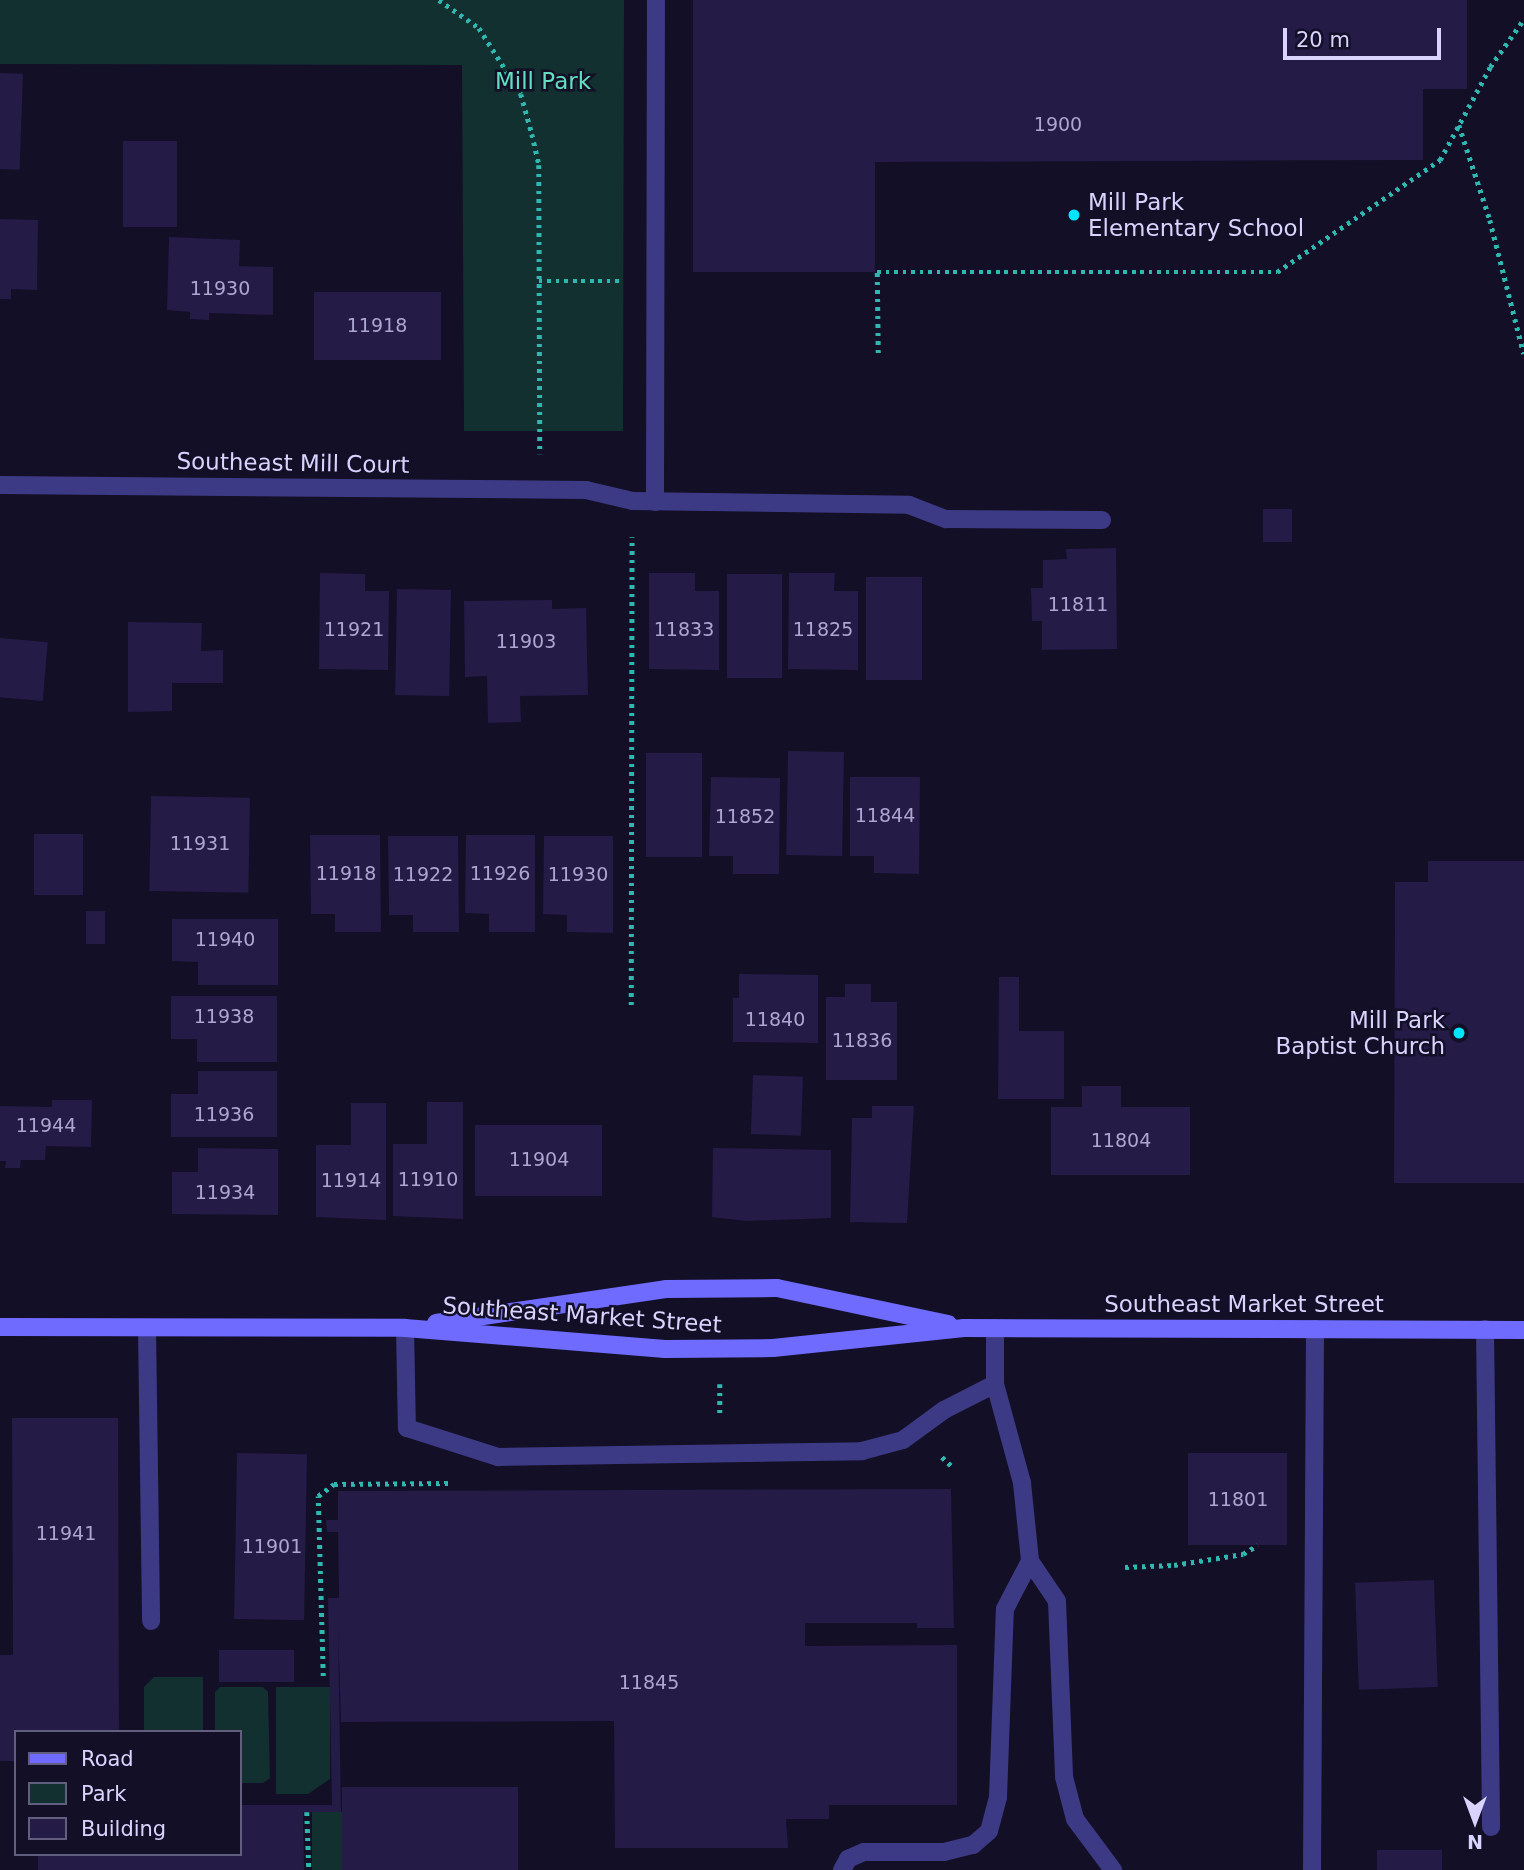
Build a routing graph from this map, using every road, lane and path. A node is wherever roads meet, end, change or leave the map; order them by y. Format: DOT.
graph roads {
  1 [pos="439,0"];
  2 [pos="656,0"];
  3 [pos="1524,19"];
  4 [pos="1459,125"];
  5 [pos="539,281"];
  6 [pos="655,281"];
  7 [pos="878,352"];
  8 [pos="1524,354"];
  9 [pos="0,485"];
  10 [pos="540,490"];
  11 [pos="633,501"];
  12 [pos="655,502"];
  13 [pos="1102,520"];
  14 [pos="631,1005"];
  15 [pos="0,1327"];
  16 [pos="147,1328"];
  17 [pos="405,1328"];
  18 [pos="964,1328"];
  19 [pos="995,1328"];
  20 [pos="1315,1329"];
  21 [pos="1485,1329"];
  22 [pos="1524,1329"];
  23 [pos="720,1372"];
  24 [pos="995,1384"];
  25 [pos="720,1422"];
  26 [pos="459,1483"];
  27 [pos="1258,1545"];
  28 [pos="1030,1561"];
  29 [pos="1125,1567"];
  30 [pos="151,1621"];
  31 [pos="323,1676"];
  32 [pos="307,1812"];
  33 [pos="1491,1827"];
  34 [pos="309,1870"];
  35 [pos="842,1870"];
  36 [pos="1113,1870"];
  37 [pos="1312,1870"];
  1 -- 5 [label="path"];
  2 -- 6 [label="street"];
  3 -- 4 [label="path"];
  4 -- 7 [label="path"];
  4 -- 8 [label="path"];
  5 -- 6 [label="path"];
  5 -- 10 [label="path"];
  6 -- 12 [label="street"];
  9 -- 10 [label="street, Southeast Mill Court"];
  10 -- 11 [label="street, Southeast Mill Court"];
  11 -- 12 [label="street, Southeast Mill Court"];
  11 -- 14 [label="path"];
  12 -- 13 [label="street, Southeast Mill Court"];
  15 -- 16 [label="street, Southeast Market Street"];
  16 -- 17 [label="street, Southeast Market Street"];
  16 -- 30 [label="street"];
  17 -- 18 [label="street, Southeast Market Street"];
  17 -- 18 [label="street, Southeast Market Street"];
  17 -- 24 [label="street"];
  18 -- 19 [label="street, Southeast Market Street"];
  19 -- 20 [label="street, Southeast Market Street"];
  19 -- 24 [label="street"];
  20 -- 21 [label="street, Southeast Market Street"];
  20 -- 37 [label="street"];
  21 -- 22 [label="street, Southeast Market Street"];
  21 -- 33 [label="street"];
  23 -- 25 [label="path"];
  24 -- 28 [label="street"];
  26 -- 31 [label="path"];
  27 -- 29 [label="path"];
  28 -- 35 [label="street"];
  28 -- 36 [label="street"];
  32 -- 34 [label="path"];
}
